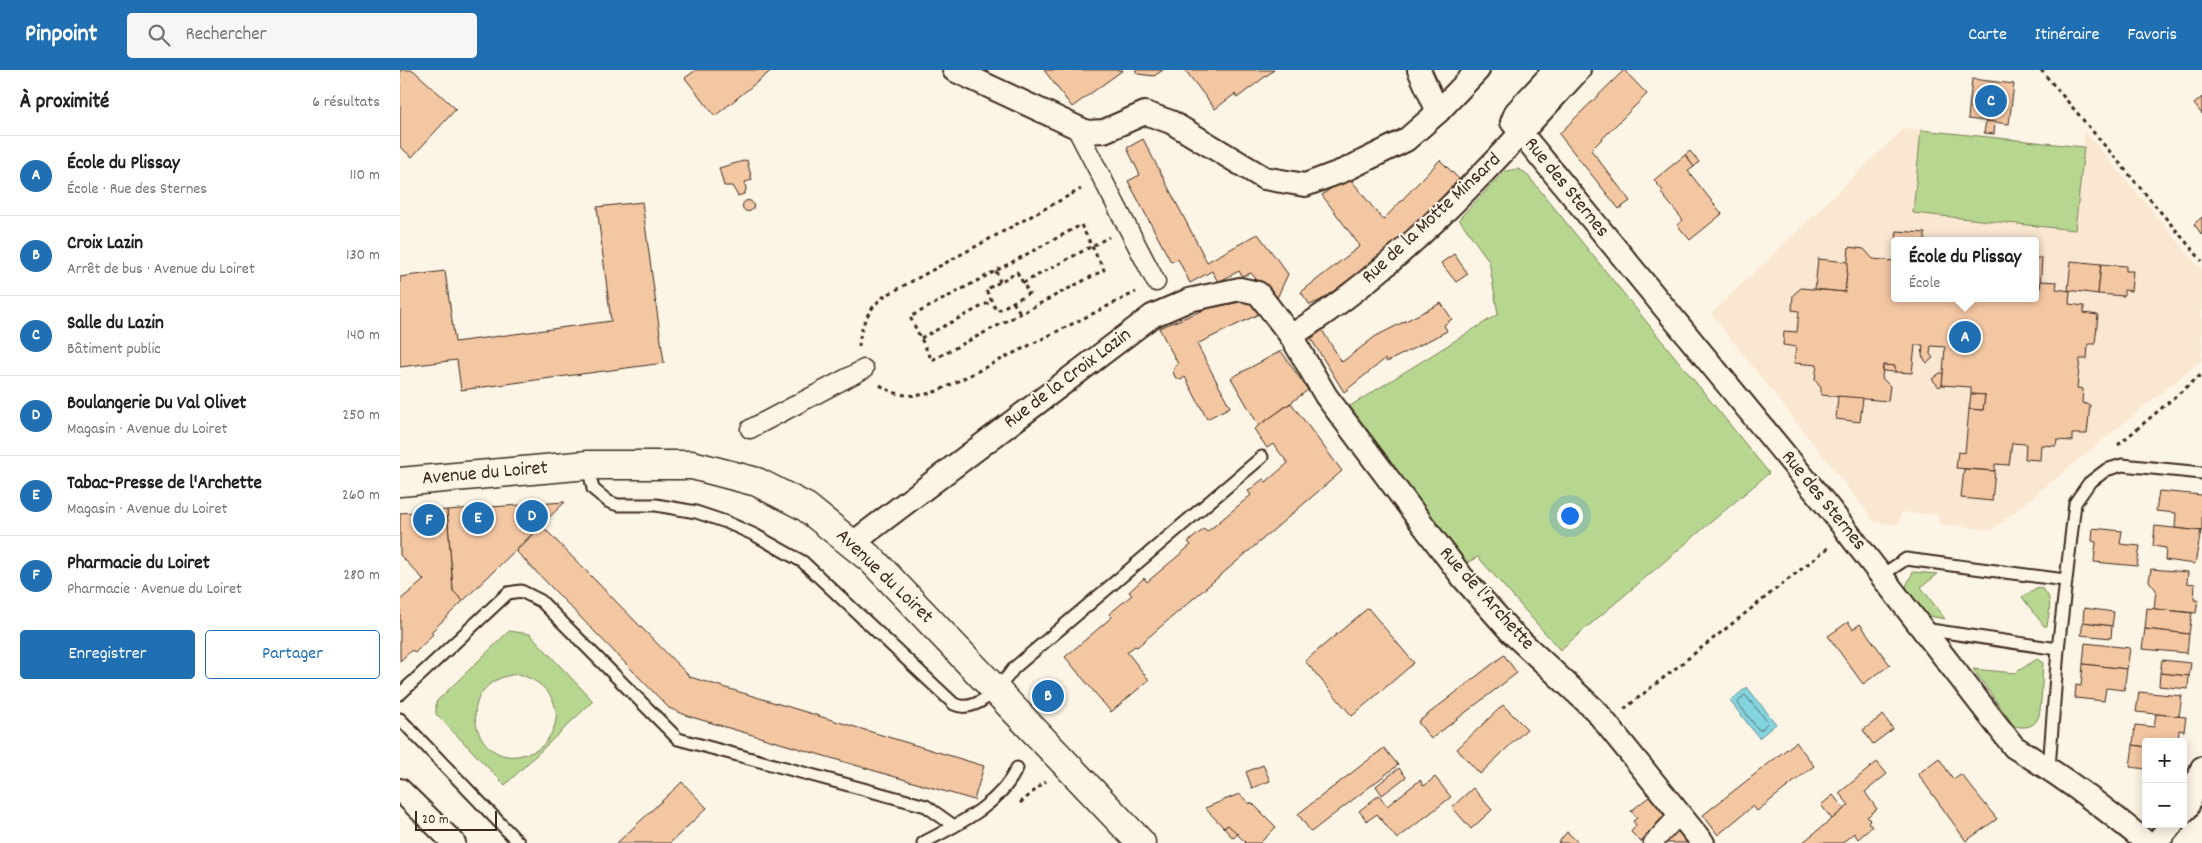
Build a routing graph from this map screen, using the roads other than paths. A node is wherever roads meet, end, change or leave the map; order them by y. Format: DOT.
graph roads {
  1 [pos="954,70"];
  2 [pos="1418,70"];
  3 [pos="1478,70"];
  4 [pos="1555,70"];
  5 [pos="1579,70"];
  6 [pos="1438,112"];
  7 [pos="1075,126"];
  8 [pos="1521,132"];
  9 [pos="1156,282"];
  10 [pos="1291,336"];
  11 [pos="864,369"];
  12 [pos="750,429"];
  13 [pos="1262,457"];
  14 [pos="588,465"];
  15 [pos="2202,473"];
  16 [pos="400,482"];
  17 [pos="854,543"];
  18 [pos="1882,575"];
  19 [pos="2065,580"];
  20 [pos="1924,629"];
  21 [pos="2058,649"];
  22 [pos="996,690"];
  23 [pos="400,694"];
  24 [pos="400,719"];
  25 [pos="1017,768"];
  26 [pos="2050,768"];
  27 [pos="2202,768"];
  28 [pos="400,790"];
  29 [pos="2187,808"];
  30 [pos="1680,814"];
  31 [pos="954,826"];
  32 [pos="2169,828"];
  33 [pos="454,843"];
  34 [pos="519,843"];
  35 [pos="923,843"];
  36 [pos="1141,843"];
  37 [pos="1653,843"];
  38 [pos="1703,843"];
  39 [pos="2147,843"];
  40 [pos="2156,843"];
  1 -- 7 [label="street"];
  2 -- 6 [label="street"];
  3 -- 6 [label="street"];
  4 -- 8 [label="street"];
  5 -- 8 [label="street, Rue de la Motte Minsard"];
  6 -- 7 [label="street"];
  7 -- 9 [label="street"];
  8 -- 10 [label="street, Rue de la Motte Minsard"];
  8 -- 18 [label="street, Rue des Sternes"];
  10 -- 17 [label="street, Rue de la Croix Lazin"];
  10 -- 30 [label="street, Rue de l'Archette"];
  11 -- 12 [label="street"];
  13 -- 22 [label="lane"];
  14 -- 16 [label="main road, Avenue du Loiret"];
  14 -- 17 [label="main road, Avenue du Loiret"];
  14 -- 22 [label="lane"];
  15 -- 19 [label="lane"];
  17 -- 22 [label="main road, Avenue du Loiret"];
  18 -- 19 [label="lane"];
  18 -- 20 [label="street, Rue des Sternes"];
  19 -- 21 [label="lane"];
  20 -- 21 [label="lane"];
  20 -- 26 [label="street, Rue des Sternes"];
  21 -- 26 [label="lane"];
  22 -- 36 [label="main road, Avenue du Loiret"];
  23 -- 31 [label="lane"];
  24 -- 34 [label="lane"];
  25 -- 31 [label="lane"];
  26 -- 39 [label="street, Rue des Sternes"];
  27 -- 29 [label="street"];
  28 -- 33 [label="street"];
  30 -- 37 [label="street"];
  30 -- 38 [label="street, Rue de l'Archette"];
  31 -- 35 [label="lane"];
  32 -- 40 [label="street"];
}
